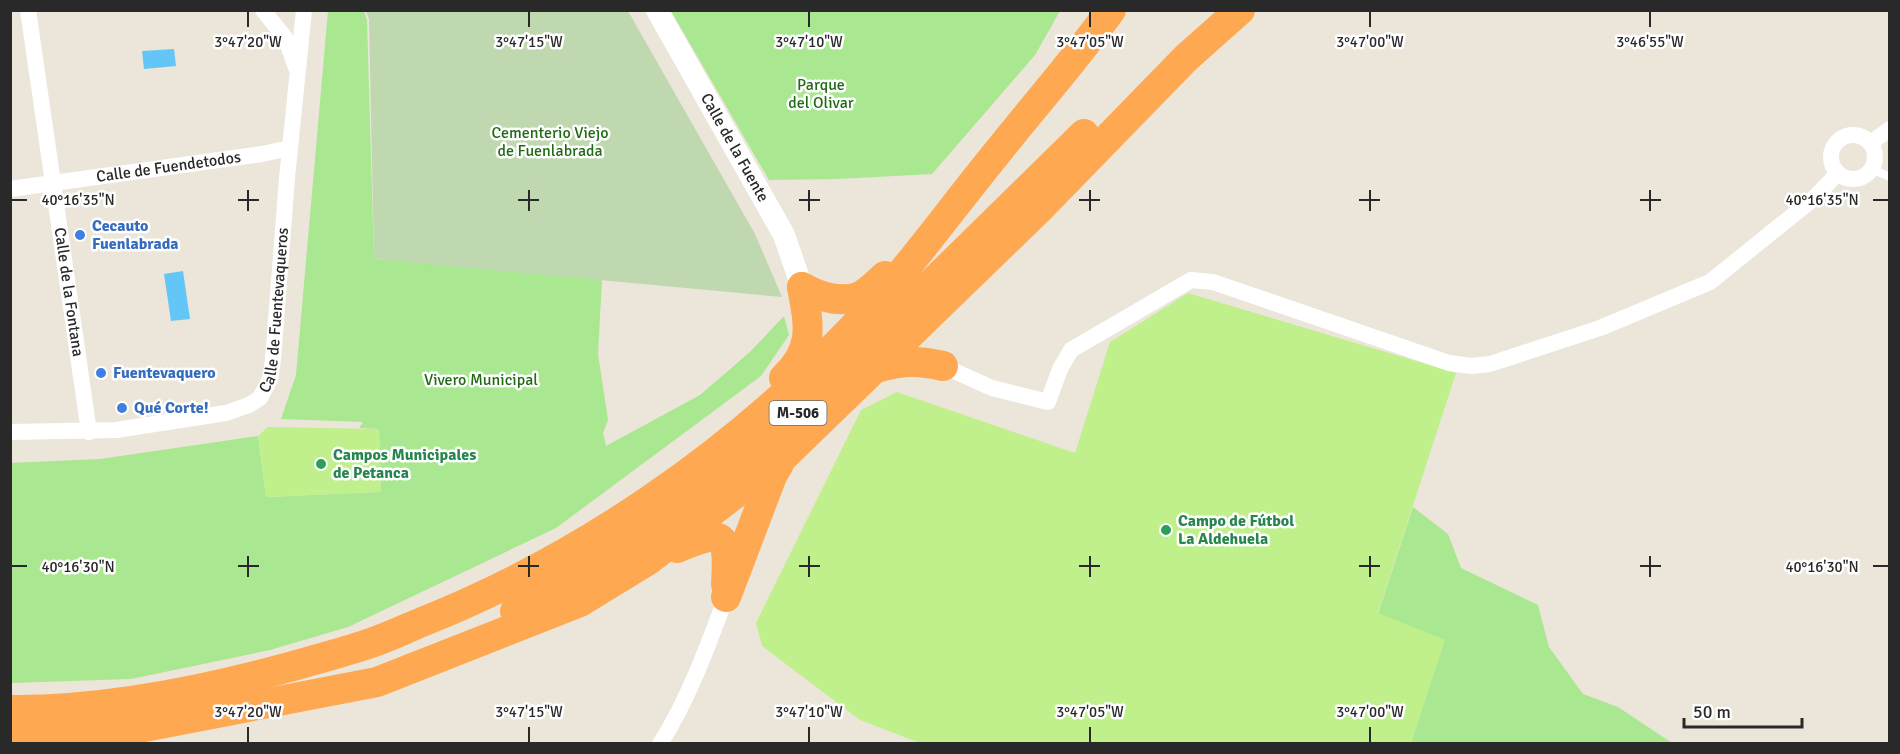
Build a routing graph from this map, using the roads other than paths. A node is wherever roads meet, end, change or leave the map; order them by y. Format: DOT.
graph roads {
  1 [pos="28,10"];
  2 [pos="263,10"];
  3 [pos="304,10"];
  4 [pos="657,10"];
  5 [pos="1111,10"];
  6 [pos="1214,10"];
  7 [pos="1240,10"];
  8 [pos="297,75"];
  9 [pos="1890,129"];
  10 [pos="1870,143"];
  11 [pos="290,148"];
  12 [pos="1871,169"];
  13 [pos="1838,173"];
  14 [pos="1890,177"];
  15 [pos="53,183"];
  16 [pos="10,189"];
  17 [pos="928,238"];
  18 [pos="802,287"];
  19 [pos="932,314"];
  20 [pos="943,366"];
  21 [pos="876,368"];
  22 [pos="10,432"];
  23 [pos="89,432"];
  24 [pos="728,444"];
  25 [pos="782,458"];
  26 [pos="647,561"];
  27 [pos="726,597"];
  28 [pos="300,696"];
  29 [pos="10,710"];
  30 [pos="10,737"];
  31 [pos="660,744"];
  1 -- 15 [label="street, Calle de la Fontana"];
  2 -- 8 [label="street, Calle de Fuentevaqueros"];
  3 -- 8 [label="street, Calle de Fuentevaqueros"];
  4 -- 18 [label="street, Calle de la Fuente"];
  5 -- 17 [label="highway, M-506"];
  6 -- 28 [label="highway, M-506"];
  7 -- 19 [label="highway"];
  8 -- 11 [label="street, Calle de Fuentevaqueros"];
  9 -- 10 [label="street"];
  10 -- 12 [label="street"];
  10 -- 13 [label="street"];
  11 -- 15 [label="street, Calle de Fuendetodos"];
  11 -- 23 [label="street, Calle de Fuentevaqueros"];
  12 -- 13 [label="street"];
  12 -- 14 [label="lane"];
  13 -- 20 [label="street"];
  15 -- 16 [label="street, Calle de Fuendetodos"];
  15 -- 23 [label="street, Calle de la Fontana"];
  17 -- 18 [label="highway"];
  17 -- 24 [label="highway, M-506"];
  18 -- 24 [label="highway"];
  19 -- 20 [label="highway"];
  19 -- 21 [label="highway"];
  20 -- 21 [label="highway"];
  21 -- 25 [label="highway"];
  22 -- 23 [label="street, Calle de Fuentevaqueros"];
  24 -- 29 [label="highway, M-506"];
  25 -- 26 [label="highway"];
  25 -- 27 [label="highway"];
  26 -- 27 [label="highway"];
  26 -- 28 [label="highway"];
  27 -- 31 [label="street"];
  28 -- 30 [label="highway, M-506"];
}
